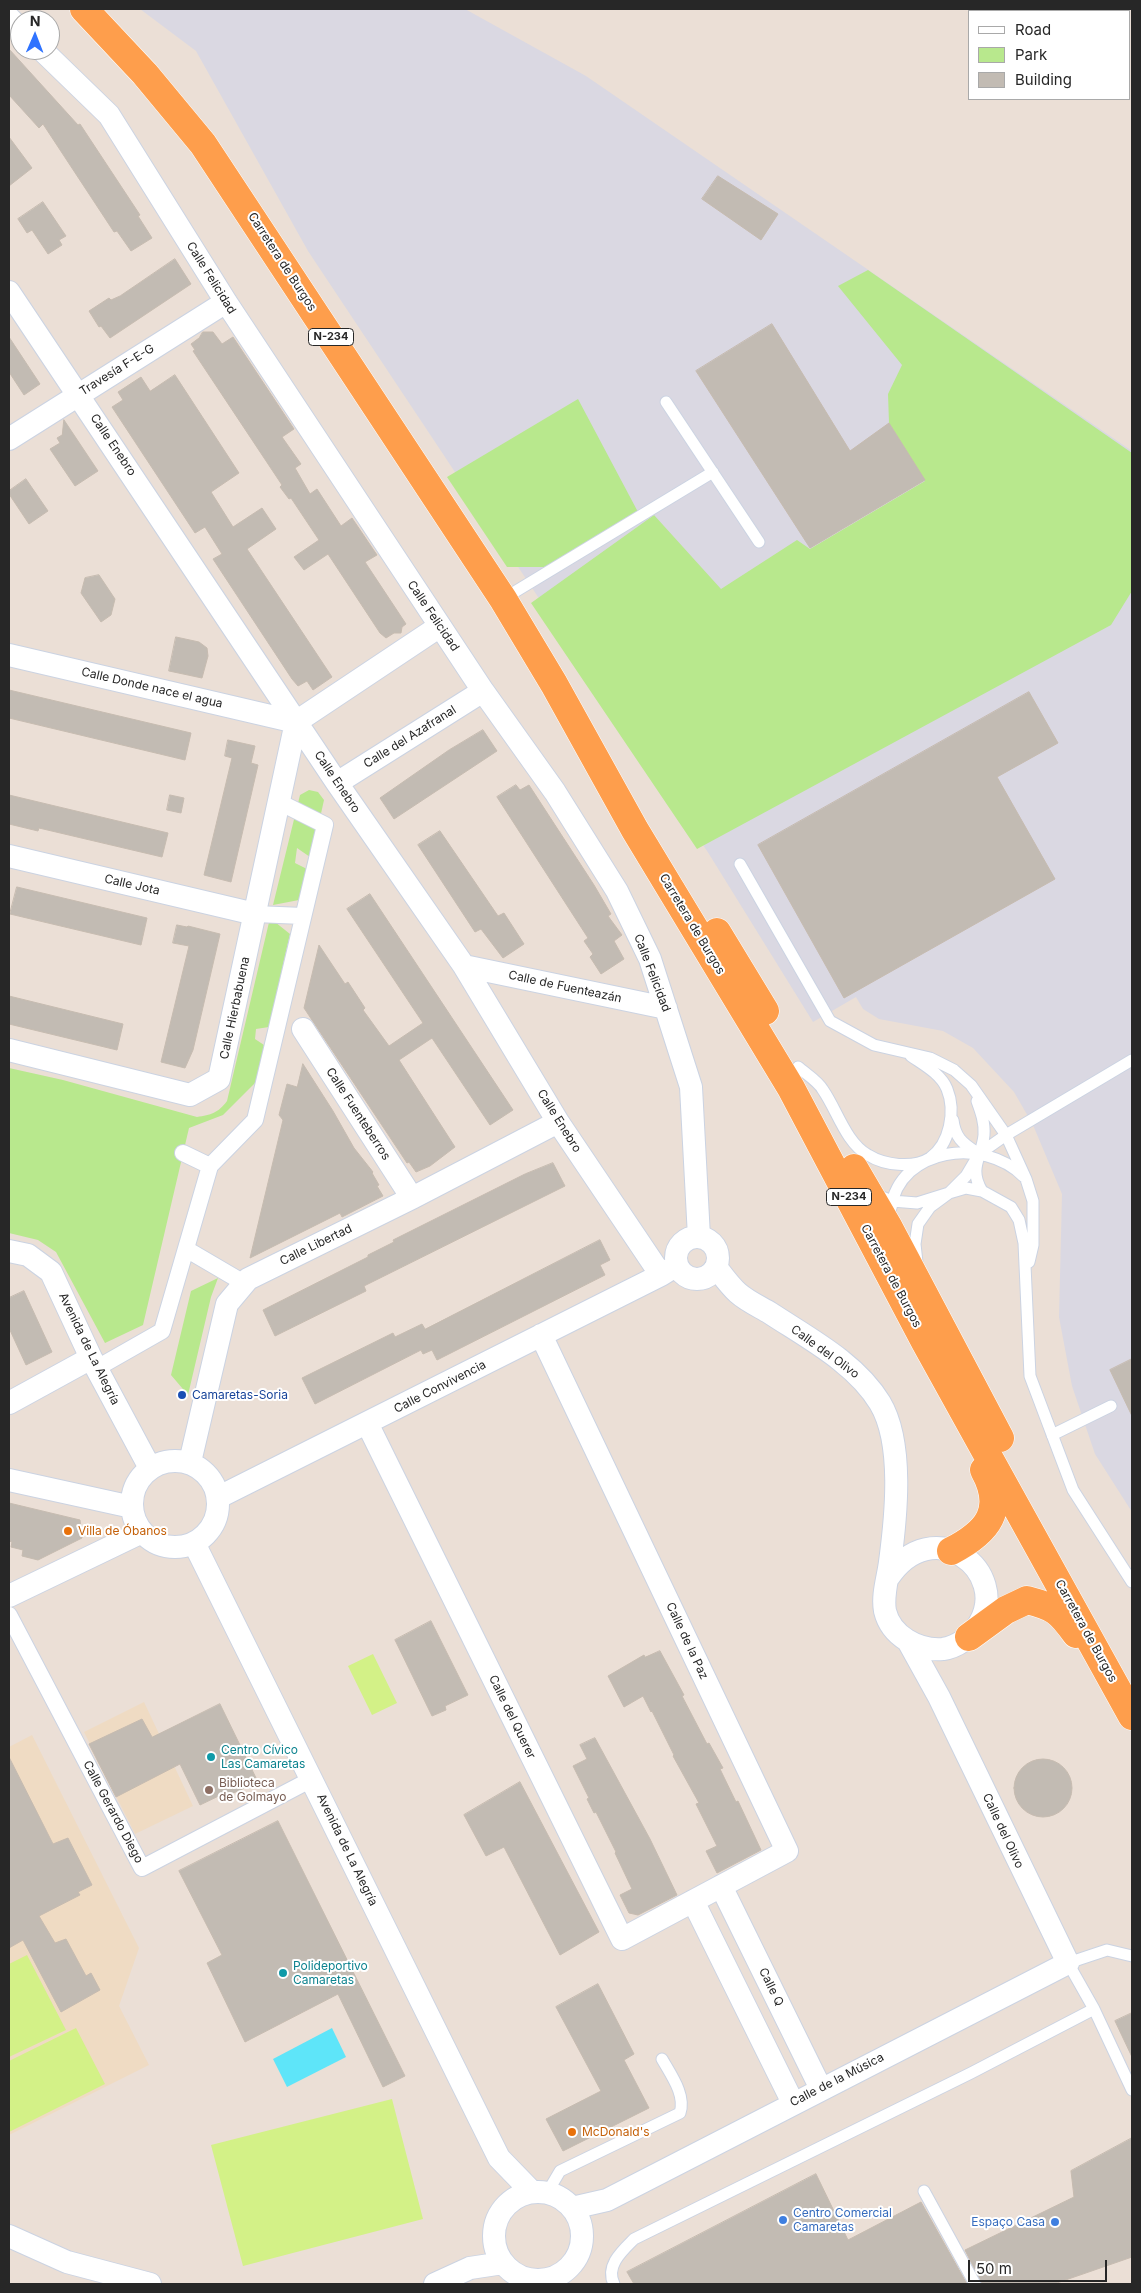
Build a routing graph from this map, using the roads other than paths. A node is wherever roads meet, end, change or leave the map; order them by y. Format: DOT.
graph roads {
  1 [pos="84,9"];
  2 [pos="52,60"];
  3 [pos="9,292"];
  4 [pos="226,302"];
  5 [pos="79,394"];
  6 [pos="666,402"];
  7 [pos="9,439"];
  8 [pos="713,472"];
  9 [pos="759,542"];
  10 [pos="502,598"];
  11 [pos="440,626"];
  12 [pos="9,655"];
  13 [pos="554,684"];
  14 [pos="483,691"];
  15 [pos="296,722"];
  16 [pos="337,783"];
  17 [pos="279,802"];
  18 [pos="9,856"];
  19 [pos="740,864"];
  20 [pos="255,914"];
  21 [pos="303,916"];
  22 [pos="464,966"];
  23 [pos="732,990"];
  24 [pos="666,1008"];
  25 [pos="303,1029"];
  26 [pos="9,1050"];
  27 [pos="906,1052"];
  28 [pos="1132,1060"];
  29 [pos="794,1078"];
  30 [pos="971,1085"];
  31 [pos="951,1108"];
  32 [pos="558,1122"];
  33 [pos="1006,1135"];
  34 [pos="183,1153"];
  35 [pos="979,1154"];
  36 [pos="929,1159"];
  37 [pos="210,1166"];
  38 [pos="1026,1179"];
  39 [pos="867,1191"];
  40 [pos="982,1191"];
  41 [pos="949,1193"];
  42 [pos="412,1198"];
  43 [pos="890,1213"];
  44 [pos="698,1237"];
  45 [pos="186,1249"];
  46 [pos="9,1251"];
  47 [pos="716,1267"];
  48 [pos="669,1270"];
  49 [pos="1027,1274"];
  50 [pos="244,1283"];
  51 [pos="541,1335"];
  52 [pos="925,1342"];
  53 [pos="94,1363"];
  54 [pos="962,1366"];
  55 [pos="9,1403"];
  56 [pos="1112,1406"];
  57 [pos="367,1423"];
  58 [pos="1052,1435"];
  59 [pos="190,1462"];
  60 [pos="150,1468"];
  61 [pos="9,1480"];
  62 [pos="219,1498"];
  63 [pos="132,1507"];
  64 [pos="896,1522"];
  65 [pos="142,1532"];
  66 [pos="194,1543"];
  67 [pos="939,1550"];
  68 [pos="888,1578"];
  69 [pos="1132,1582"];
  70 [pos="9,1596"];
  71 [pos="9,1615"];
  72 [pos="908,1641"];
  73 [pos="958,1643"];
  74 [pos="939,1697"];
  75 [pos="1132,1706"];
  76 [pos="312,1779"];
  77 [pos="721,1886"];
  78 [pos="693,1901"];
  79 [pos="1132,1956"];
  80 [pos="1068,1963"];
  81 [pos="1094,2009"];
  82 [pos="662,2059"];
  83 [pos="821,2089"];
  84 [pos="1132,2090"];
  85 [pos="793,2103"];
  86 [pos="499,2158"];
  87 [pos="924,2191"];
  88 [pos="540,2193"];
  89 [pos="607,2200"];
  90 [pos="505,2206"];
  91 [pos="572,2208"];
  92 [pos="9,2236"];
  93 [pos="582,2240"];
  94 [pos="494,2241"];
  95 [pos="503,2263"];
  96 [pos="573,2273"];
  97 [pos="463,2275"];
  98 [pos="546,2282"];
  99 [pos="150,2284"];
  100 [pos="435,2284"];
  101 [pos="614,2284"];
  102 [pos="975,2284"];
  1 -- 10 [label="highway, Carretera de Burgos / N-234"];
  2 -- 4 [label="street, Calle Felicidad"];
  3 -- 5 [label="street, Calle Enebro"];
  4 -- 5 [label="street, Travesía F-E-G"];
  4 -- 11 [label="street, Calle Felicidad"];
  5 -- 7 [label="street, Travesía F-E-G"];
  5 -- 15 [label="street, Calle Enebro"];
  6 -- 8 [label="lane"];
  8 -- 9 [label="lane"];
  8 -- 10 [label="lane"];
  10 -- 13 [label="highway, Carretera de Burgos / N-234"];
  11 -- 14 [label="street, Calle Felicidad"];
  11 -- 15 [label="street"];
  12 -- 15 [label="street, Calle Donde nace el agua"];
  13 -- 23 [label="highway, Carretera de Burgos / N-234"];
  13 -- 29 [label="highway, Carretera de Burgos / N-234"];
  14 -- 16 [label="street, Calle del Azafranal"];
  14 -- 24 [label="street, Calle Felicidad"];
  15 -- 16 [label="street, Calle Enebro"];
  15 -- 17 [label="street, Calle Hierbabuena"];
  16 -- 22 [label="street, Calle Enebro"];
  17 -- 20 [label="street, Calle Hierbabuena"];
  17 -- 21 [label="street"];
  18 -- 20 [label="street, Calle Jota"];
  19 -- 27 [label="lane"];
  20 -- 21 [label="street"];
  20 -- 26 [label="street, Calle Hierbabuena"];
  21 -- 37 [label="street"];
  22 -- 24 [label="street, Calle de Fuenteazán"];
  22 -- 32 [label="street, Calle Enebro"];
  23 -- 29 [label="highway, Carretera de Burgos / N-234"];
  23 -- 39 [label="lane"];
  24 -- 44 [label="street, Calle Felicidad"];
  25 -- 42 [label="street, Calle Fuenteberros"];
  27 -- 30 [label="lane"];
  27 -- 31 [label="lane"];
  28 -- 33 [label="lane"];
  29 -- 36 [label="lane"];
  29 -- 39 [label="highway, Carretera de Burgos / N-234"];
  29 -- 52 [label="highway, Carretera de Burgos / N-234"];
  29 -- 67 [label="highway"];
  30 -- 33 [label="lane"];
  30 -- 35 [label="lane"];
  31 -- 35 [label="lane"];
  31 -- 36 [label="lane"];
  32 -- 42 [label="street, Calle Libertad"];
  32 -- 48 [label="street, Calle Enebro"];
  33 -- 35 [label="lane"];
  33 -- 38 [label="lane"];
  34 -- 37 [label="street"];
  35 -- 36 [label="lane"];
  35 -- 38 [label="lane"];
  35 -- 40 [label="lane"];
  35 -- 41 [label="lane"];
  36 -- 43 [label="lane"];
  37 -- 45 [label="street"];
  38 -- 49 [label="lane"];
  39 -- 43 [label="highway, Carretera de Burgos / N-234"];
  40 -- 41 [label="lane"];
  40 -- 49 [label="lane"];
  41 -- 43 [label="lane"];
  41 -- 54 [label="lane"];
  42 -- 50 [label="street, Calle Libertad"];
  43 -- 52 [label="lane"];
  43 -- 54 [label="highway, Carretera de Burgos / N-234"];
  44 -- 47 [label="street"];
  44 -- 48 [label="street"];
  45 -- 50 [label="street"];
  45 -- 53 [label="street"];
  46 -- 53 [label="street, Avenida de La Alegría"];
  47 -- 48 [label="street"];
  47 -- 64 [label="street, Calle del Olivo"];
  48 -- 51 [label="street, Calle Convivencia"];
  49 -- 58 [label="lane"];
  50 -- 59 [label="street, Calle Libertad"];
  51 -- 57 [label="street, Calle Convivencia"];
  51 -- 77 [label="street, Calle de la Paz"];
  52 -- 75 [label="highway, Carretera de Burgos / N-234"];
  53 -- 55 [label="street"];
  53 -- 60 [label="street, Avenida de La Alegría"];
  54 -- 75 [label="highway, Carretera de Burgos / N-234"];
  56 -- 58 [label="lane"];
  57 -- 62 [label="street, Calle Convivencia"];
  57 -- 78 [label="street, Calle del Querer"];
  58 -- 69 [label="lane"];
  59 -- 60 [label="street"];
  59 -- 62 [label="street"];
  60 -- 63 [label="street"];
  61 -- 63 [label="street"];
  62 -- 66 [label="street"];
  63 -- 65 [label="street"];
  64 -- 67 [label="street"];
  64 -- 68 [label="street, Calle del Olivo"];
  65 -- 66 [label="street"];
  65 -- 70 [label="street"];
  66 -- 76 [label="street, Avenida de La Alegría"];
  67 -- 68 [label="street"];
  67 -- 73 [label="street"];
  68 -- 72 [label="street"];
  71 -- 76 [label="street, Calle Gerardo Diego"];
  72 -- 73 [label="street"];
  72 -- 74 [label="street, Calle del Olivo"];
  73 -- 74 [label="street, Calle del Olivo"];
  73 -- 75 [label="highway"];
  74 -- 80 [label="street, Calle del Olivo"];
  76 -- 86 [label="street, Avenida de La Alegría"];
  77 -- 78 [label="street, Calle de la Paz"];
  77 -- 83 [label="street, Calle Q"];
  78 -- 85 [label="street"];
  79 -- 80 [label="lane"];
  80 -- 81 [label="lane"];
  80 -- 83 [label="street, Calle de la Música"];
  81 -- 84 [label="lane"];
  81 -- 101 [label="lane"];
  82 -- 88 [label="lane"];
  83 -- 85 [label="street, Calle de la Música"];
  85 -- 89 [label="street, Calle de la Música"];
  86 -- 88 [label="street, Avenida de La Alegría"];
  86 -- 90 [label="street, Avenida de La Alegría"];
  87 -- 102 [label="lane"];
  88 -- 90 [label="street"];
  88 -- 91 [label="street"];
  89 -- 91 [label="street, Calle de la Música"];
  89 -- 93 [label="street"];
  90 -- 94 [label="street"];
  91 -- 93 [label="street"];
  92 -- 99 [label="street"];
  93 -- 96 [label="street"];
  94 -- 95 [label="street"];
  94 -- 97 [label="street"];
  95 -- 97 [label="street"];
  95 -- 98 [label="street"];
  96 -- 98 [label="street"];
  97 -- 100 [label="street"];
}
